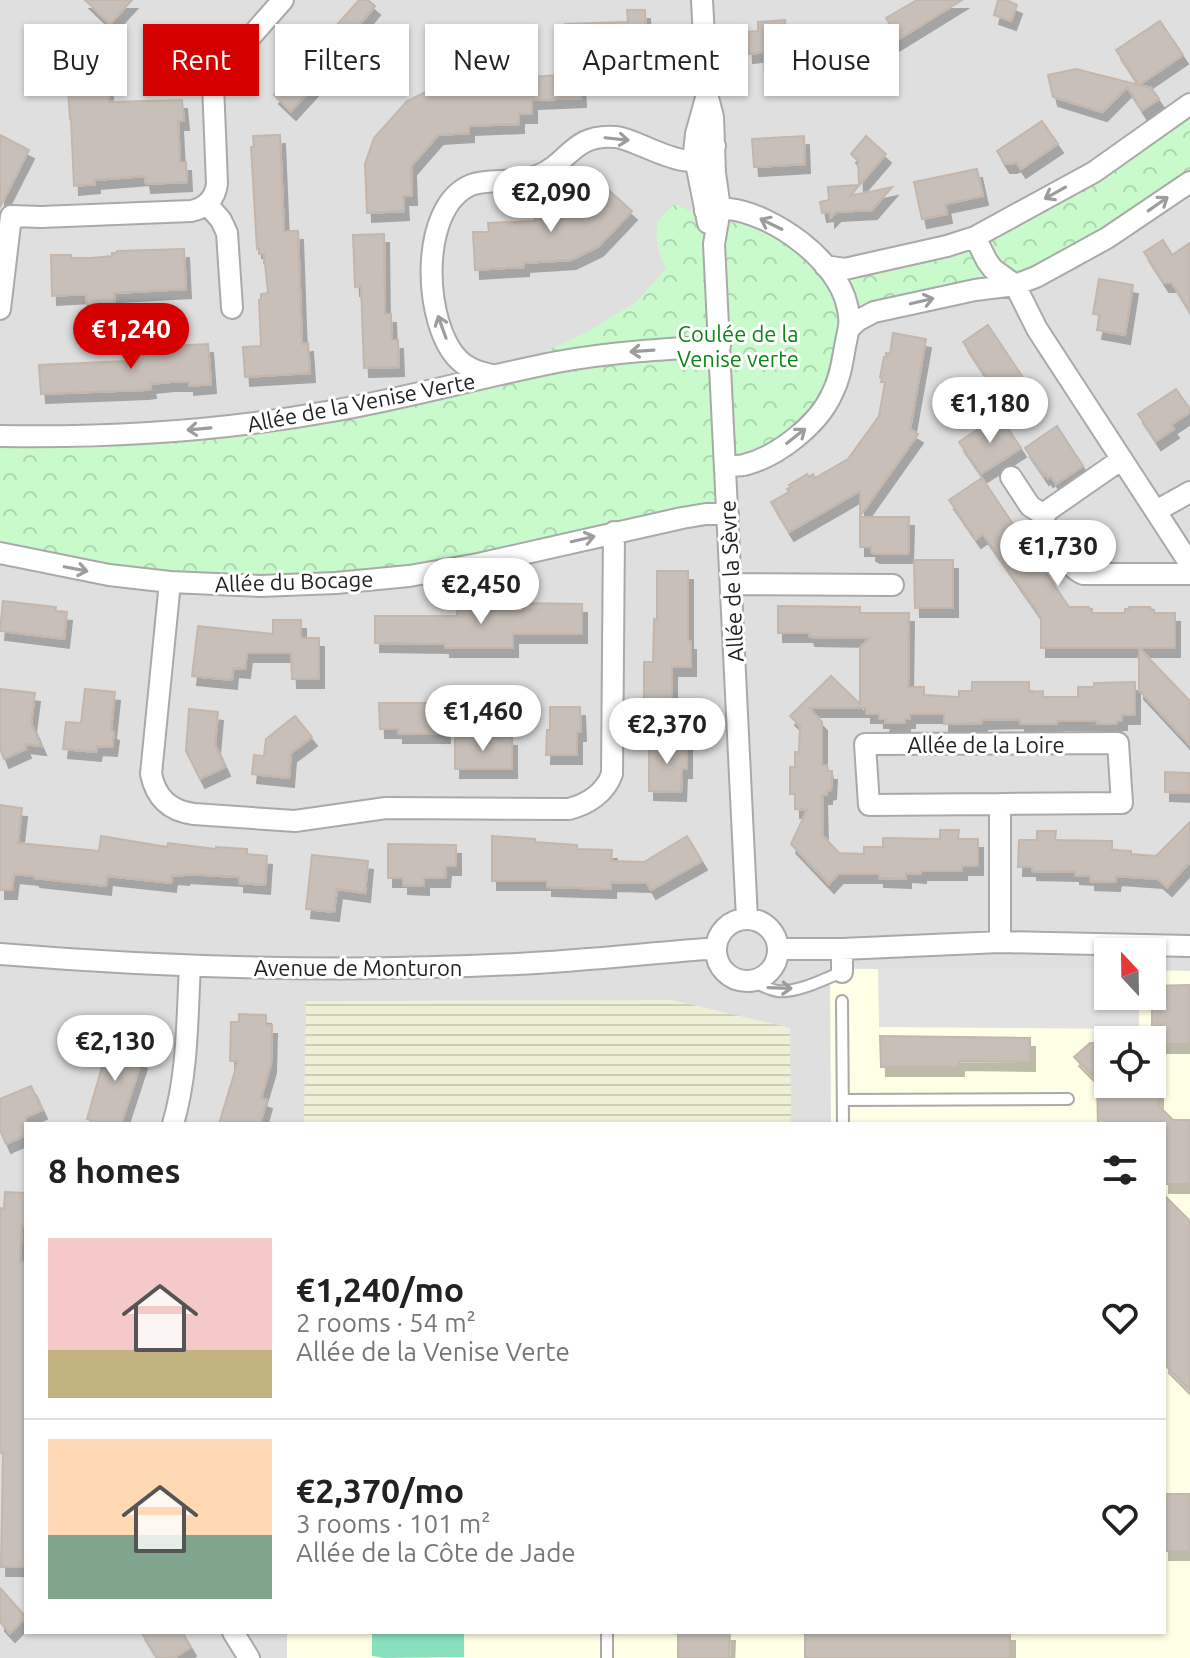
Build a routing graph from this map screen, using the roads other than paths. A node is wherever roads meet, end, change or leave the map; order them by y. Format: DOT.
graph roads {
  1 [pos="283,0"];
  2 [pos="702,0"];
  3 [pos="718,0"];
  4 [pos="704,24"];
  5 [pos="706,24"];
  6 [pos="706,96"];
  7 [pos="708,96"];
  8 [pos="1190,104"];
  9 [pos="715,146"];
  10 [pos="695,160"];
  11 [pos="1190,182"];
  12 [pos="207,204"];
  13 [pos="712,210"];
  14 [pos="5,215"];
  15 [pos="975,237"];
  16 [pos="825,266"];
  17 [pos="1015,285"];
  18 [pos="232,308"];
  19 [pos="0,309"];
  20 [pos="850,328"];
  21 [pos="720,346"];
  22 [pos="495,375"];
  23 [pos="0,436"];
  24 [pos="1122,459"];
  25 [pos="725,466"];
  26 [pos="1011,477"];
  27 [pos="1190,492"];
  28 [pos="1156,511"];
  29 [pos="728,514"];
  30 [pos="1044,515"];
  31 [pos="614,532"];
  32 [pos="0,553"];
  33 [pos="1190,564"];
  34 [pos="1190,574"];
  35 [pos="170,582"];
  36 [pos="731,584"];
  37 [pos="893,585"];
  38 [pos="1000,804"];
  39 [pos="747,919"];
  40 [pos="1000,942"];
  41 [pos="1190,946"];
  42 [pos="779,949"];
  43 [pos="842,949"];
  44 [pos="716,950"];
  45 [pos="0,954"];
  46 [pos="190,966"];
  47 [pos="842,972"];
  48 [pos="753,981"];
  49 [pos="842,1001"];
  50 [pos="1068,1099"];
  51 [pos="843,1100"];
  52 [pos="173,1122"];
  53 [pos="843,1122"];
  54 [pos="234,1634"];
  55 [pos="607,1634"];
  56 [pos="249,1658"];
  57 [pos="607,1658"];
  1 -- 12 [label="street"];
  2 -- 4 [label="street, Allée de la Sèvre"];
  3 -- 5 [label="street"];
  6 -- 10 [label="street, Allée de la Sèvre"];
  7 -- 9 [label="street, Allée de la Sèvre"];
  8 -- 15 [label="street, one-way"];
  9 -- 10 [label="street"];
  9 -- 13 [label="street, Allée de la Sèvre"];
  10 -- 13 [label="street, Allée de la Sèvre"];
  22 -- 10 [label="street, one-way"];
  17 -- 11 [label="street, one-way"];
  12 -- 14 [label="street"];
  12 -- 18 [label="street"];
  16 -- 13 [label="street, one-way"];
  13 -- 21 [label="street, Allée de la Sèvre"];
  14 -- 19 [label="street"];
  15 -- 16 [label="street"];
  15 -- 17 [label="street"];
  16 -- 20 [label="street"];
  20 -- 17 [label="street, one-way"];
  17 -- 24 [label="street"];
  25 -- 20 [label="street, one-way"];
  21 -- 22 [label="street, Allée de la Venise Verte, one-way"];
  21 -- 25 [label="street, Allée de la Sèvre"];
  22 -- 23 [label="street, Allée de la Venise Verte, one-way"];
  24 -- 28 [label="street"];
  24 -- 30 [label="street"];
  25 -- 29 [label="street, Allée de la Sèvre"];
  26 -- 30 [label="street"];
  27 -- 28 [label="street"];
  28 -- 33 [label="street"];
  29 -- 31 [label="street, Allée du Bocage"];
  29 -- 36 [label="street, Allée de la Sèvre"];
  30 -- 34 [label="street"];
  35 -- 31 [label="street, Allée du Bocage, one-way"];
  31 -- 35 [label="street"];
  32 -- 35 [label="street, Allée du Bocage, one-way"];
  36 -- 37 [label="street"];
  36 -- 39 [label="street, Allée de la Sèvre"];
  38 -- 38 [label="street, Allée de la Loire"];
  38 -- 40 [label="street"];
  39 -- 42 [label="street"];
  39 -- 44 [label="street"];
  40 -- 41 [label="street"];
  40 -- 43 [label="street"];
  42 -- 43 [label="street"];
  42 -- 48 [label="street"];
  43 -- 47 [label="street"];
  44 -- 46 [label="street, Avenue de Monturon"];
  44 -- 48 [label="street"];
  45 -- 46 [label="street, Avenue de Monturon"];
  46 -- 52 [label="street"];
  48 -- 47 [label="lane, one-way"];
  49 -- 51 [label="lane"];
  50 -- 51 [label="lane"];
  51 -- 53 [label="lane"];
  54 -- 56 [label="street"];
  55 -- 57 [label="lane"];
}
